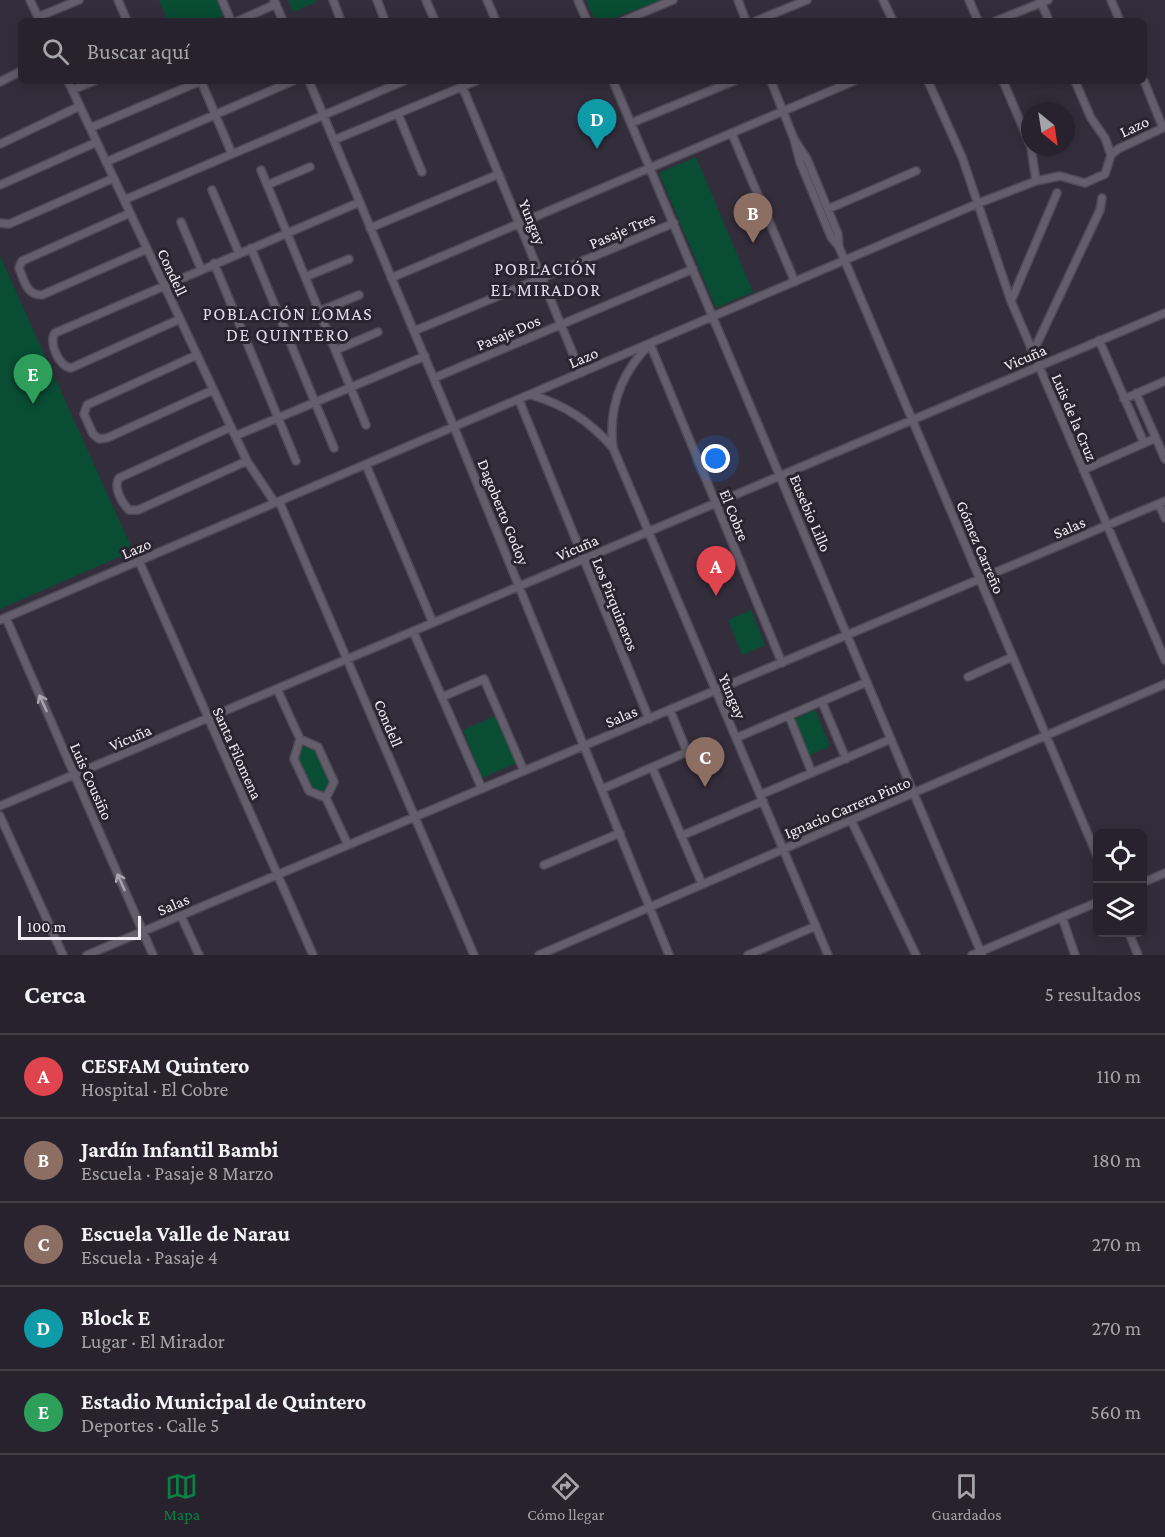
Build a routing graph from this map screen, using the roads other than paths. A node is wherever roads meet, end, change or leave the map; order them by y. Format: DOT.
graph roads {
  1 [pos="30,0"];
  2 [pos="80,0"];
  3 [pos="118,0"];
  4 [pos="222,0"];
  5 [pos="333,0"];
  6 [pos="377,0"];
  7 [pos="426,0"];
  8 [pos="487,0"];
  9 [pos="578,0"];
  10 [pos="673,0"];
  11 [pos="738,0"];
  12 [pos="807,0"];
  13 [pos="883,0"];
  14 [pos="969,0"];
  15 [pos="1112,0"];
  16 [pos="1043,1"];
  17 [pos="275,2"];
  18 [pos="39,18"];
  19 [pos="41,18"];
  20 [pos="126,18"];
  21 [pos="230,18"];
  22 [pos="244,18"];
  23 [pos="282,18"];
  24 [pos="341,18"];
  25 [pos="384,18"];
  26 [pos="434,18"];
  27 [pos="495,18"];
  28 [pos="586,18"];
  29 [pos="630,18"];
  30 [pos="745,18"];
  31 [pos="763,18"];
  32 [pos="892,18"];
  33 [pos="977,18"];
  34 [pos="1003,18"];
  35 [pos="1048,18"];
  36 [pos="1119,18"];
  37 [pos="18,73"];
  38 [pos="0,82"];
  39 [pos="69,84"];
  40 [pos="87,84"];
  41 [pos="194,84"];
  42 [pos="202,84"];
  43 [pos="286,84"];
  44 [pos="310,84"];
  45 [pos="461,84"];
  46 [pos="614,84"];
  47 [pos="727,84"];
  48 [pos="772,84"];
  49 [pos="848,84"];
  50 [pos="929,84"];
  51 [pos="1005,84"];
  52 [pos="1076,84"];
  53 [pos="1145,84"];
  54 [pos="385,85"];
  55 [pos="72,90"];
  56 [pos="80,106"];
  57 [pos="783,112"];
  58 [pos="398,114"];
  59 [pos="215,115"];
  60 [pos="323,115"];
  61 [pos="1021,121"];
  62 [pos="631,123"];
  63 [pos="90,128"];
  64 [pos="1164,128"];
  65 [pos="732,134"];
  66 [pos="794,139"];
  67 [pos="333,140"];
  68 [pos="97,142"];
  69 [pos="0,144"];
  70 [pos="232,154"];
  71 [pos="1111,155"];
  72 [pos="1033,156"];
  73 [pos="106,162"];
  74 [pos="309,167"];
  75 [pos="650,168"];
  76 [pos="261,170"];
  77 [pos="916,171"];
  78 [pos="422,172"];
  79 [pos="499,174"];
  80 [pos="114,178"];
  81 [pos="1036,181"];
  82 [pos="0,185"];
  83 [pos="267,185"];
  84 [pos="212,190"];
  85 [pos="1057,193"];
  86 [pos="1102,198"];
  87 [pos="124,200"];
  88 [pos="360,202"];
  89 [pos="979,203"];
  90 [pos="828,209"];
  91 [pos="130,213"];
  92 [pos="181,222"];
  93 [pos="0,223"];
  94 [pos="674,223"];
  95 [pos="519,224"];
  96 [pos="370,228"];
  97 [pos="287,232"];
  98 [pos="839,247"];
  99 [pos="251,248"];
  100 [pos="147,249"];
  101 [pos="239,253"];
  102 [pos="349,259"];
  103 [pos="845,261"];
  104 [pos="214,263"];
  105 [pos="201,269"];
  106 [pos="693,269"];
  107 [pos="305,277"];
  108 [pos="392,278"];
  109 [pos="541,278"];
  110 [pos="795,282"];
  111 [pos="164,284"];
  112 [pos="359,295"];
  113 [pos="1011,301"];
  114 [pos="320,311"];
  115 [pos="1165,313"];
  116 [pos="713,317"];
  117 [pos="180,319"];
  118 [pos="560,324"];
  119 [pos="414,331"];
  120 [pos="378,332"];
  121 [pos="1099,340"];
  122 [pos="650,344"];
  123 [pos="336,350"];
  124 [pos="1033,352"];
  125 [pos="197,355"];
  126 [pos="425,356"];
  127 [pos="1039,366"];
  128 [pos="581,373"];
  129 [pos="434,378"];
  130 [pos="1165,381"];
  131 [pos="351,387"];
  132 [pos="213,390"];
  133 [pos="1136,393"];
  134 [pos="531,394"];
  135 [pos="1124,399"];
  136 [pos="519,400"];
  137 [pos="315,402"];
  138 [pos="278,417"];
  139 [pos="912,419"];
  140 [pos="366,424"];
  141 [pos="454,427"];
  142 [pos="231,428"];
  143 [pos="235,436"];
  144 [pos="1156,438"];
  145 [pos="1144,443"];
  146 [pos="334,448"];
  147 [pos="613,448"];
  148 [pos="1165,459"];
  149 [pos="247,461"];
  150 [pos="296,461"];
  151 [pos="366,465"];
  152 [pos="1083,470"];
  153 [pos="780,475"];
  154 [pos="277,502"];
  155 [pos="716,502"];
  156 [pos="1162,502"];
  157 [pos="1165,518"];
  158 [pos="1107,526"];
  159 [pos="648,531"];
  160 [pos="583,559"];
  161 [pos="139,561"];
  162 [pos="980,579"];
  163 [pos="519,586"];
  164 [pos="3,619"];
  165 [pos="433,623"];
  166 [pos="413,631"];
  167 [pos="848,635"];
  168 [pos="1012,657"];
  169 [pos="347,659"];
  170 [pos="1165,660"];
  171 [pos="782,663"];
  172 [pos="968,677"];
  173 [pos="867,682"];
  174 [pos="1165,684"];
  175 [pos="278,689"];
  176 [pos="716,690"];
  177 [pos="441,697"];
  178 [pos="822,702"];
  179 [pos="670,710"];
  180 [pos="789,716"];
  181 [pos="208,718"];
  182 [pos="649,719"];
  183 [pos="1046,736"];
  184 [pos="736,738"];
  185 [pos="300,739"];
  186 [pos="891,739"];
  187 [pos="584,746"];
  188 [pos="846,759"];
  189 [pos="652,767"];
  190 [pos="524,771"];
  191 [pos="812,773"];
  192 [pos="74,775"];
  193 [pos="482,789"];
  194 [pos="602,789"];
  195 [pos="914,793"];
  196 [pos="326,798"];
  197 [pos="762,798"];
  198 [pos="0,806"];
  199 [pos="0,816"];
  200 [pos="415,817"];
  201 [pos="851,820"];
  202 [pos="620,833"];
  203 [pos="681,836"];
  204 [pos="348,845"];
  205 [pos="1093,846"];
  206 [pos="783,849"];
  207 [pos="544,865"];
  208 [pos="1165,873"];
  209 [pos="278,875"];
  210 [pos="1147,881"];
  211 [pos="702,884"];
  212 [pos="1093,904"];
  213 [pos="650,907"];
  214 [pos="181,916"];
  215 [pos="1062,917"];
  216 [pos="816,926"];
  217 [pos="143,932"];
  218 [pos="1131,937"];
  219 [pos="982,953"];
  220 [pos="63,955"];
  221 [pos="87,955"];
  222 [pos="153,955"];
  223 [pos="200,955"];
  224 [pos="313,955"];
  225 [pos="474,955"];
  226 [pos="539,955"];
  227 [pos="669,955"];
  228 [pos="748,955"];
  229 [pos="828,955"];
  230 [pos="916,955"];
  231 [pos="972,955"];
  232 [pos="1076,955"];
  233 [pos="1138,955"];
  1 -- 18 [label="street"];
  2 -- 19 [label="street"];
  3 -- 20 [label="street"];
  4 -- 21 [label="street"];
  5 -- 24 [label="street"];
  6 -- 25 [label="street"];
  7 -- 26 [label="street"];
  8 -- 27 [label="street"];
  9 -- 28 [label="street"];
  10 -- 29 [label="street"];
  11 -- 30 [label="street"];
  12 -- 31 [label="street"];
  13 -- 32 [label="street"];
  14 -- 33 [label="street"];
  15 -- 36 [label="street"];
  16 -- 34 [label="street"];
  16 -- 35 [label="street"];
  17 -- 22 [label="street"];
  17 -- 23 [label="street"];
  37 -- 38 [label="street"];
  39 -- 55 [label="street, Condell"];
  40 -- 55 [label="street"];
  41 -- 63 [label="street"];
  42 -- 59 [label="street"];
  43 -- 59 [label="street"];
  44 -- 60 [label="street, Dagoberto Godoy"];
  45 -- 58 [label="street"];
  45 -- 79 [label="street, Yungay"];
  46 -- 62 [label="street, Eusebio Lillo"];
  47 -- 62 [label="street"];
  48 -- 57 [label="street, Gómez Carreño"];
  49 -- 57 [label="street"];
  50 -- 89 [label="street, Luis de la Cruz"];
  51 -- 61 [label="street"];
  52 -- 71 [label="street"];
  53 -- 64 [label="street"];
  54 -- 60 [label="street"];
  55 -- 56 [label="street, Condell"];
  56 -- 63 [label="street, Condell"];
  56 -- 69 [label="street"];
  57 -- 65 [label="street"];
  57 -- 66 [label="street, Gómez Carreño"];
  58 -- 67 [label="street"];
  58 -- 78 [label="street"];
  59 -- 70 [label="street"];
  59 -- 73 [label="street"];
  60 -- 67 [label="street, Dagoberto Godoy"];
  60 -- 70 [label="street"];
  62 -- 75 [label="street, Eusebio Lillo"];
  63 -- 68 [label="street, Condell"];
  64 -- 71 [label="street, Lazo"];
  65 -- 75 [label="street"];
  65 -- 110 [label="street"];
  66 -- 90 [label="street, Gómez Carreño"];
  66 -- 98 [label="street, Gómez Carreño"];
  67 -- 88 [label="street, Dagoberto Godoy"];
  68 -- 73 [label="street, Condell"];
  68 -- 82 [label="street"];
  70 -- 87 [label="street"];
  71 -- 81 [label="street, Lazo"];
  72 -- 81 [label="street"];
  73 -- 80 [label="street, Condell"];
  74 -- 83 [label="street"];
  75 -- 94 [label="street, Eusebio Lillo"];
  75 -- 95 [label="street"];
  76 -- 83 [label="street"];
  77 -- 90 [label="street"];
  79 -- 95 [label="street, Yungay"];
  79 -- 96 [label="street"];
  80 -- 87 [label="street, Condell"];
  80 -- 93 [label="street"];
  81 -- 89 [label="street, Lazo"];
  83 -- 97 [label="street"];
  84 -- 101 [label="street"];
  85 -- 113 [label="street"];
  86 -- 124 [label="street"];
  87 -- 91 [label="street, Condell"];
  88 -- 96 [label="street, Dagoberto Godoy"];
  88 -- 97 [label="street"];
  89 -- 103 [label="street, Lazo"];
  89 -- 113 [label="street, Luis de la Cruz"];
  90 -- 98 [label="street, Gómez Carreño"];
  91 -- 100 [label="street, Condell"];
  91 -- 100 [label="street"];
  92 -- 105 [label="street"];
  94 -- 106 [label="street, Eusebio Lillo"];
  94 -- 109 [label="street, Pasaje Tres"];
  95 -- 108 [label="street"];
  95 -- 109 [label="street, Yungay"];
  96 -- 108 [label="street, Dagoberto Godoy"];
  97 -- 99 [label="street"];
  97 -- 107 [label="street"];
  98 -- 103 [label="street, Gómez Carreño"];
  99 -- 101 [label="street"];
  99 -- 137 [label="street"];
  100 -- 111 [label="street, Condell"];
  101 -- 104 [label="street"];
  102 -- 107 [label="street"];
  103 -- 110 [label="street, Lazo"];
  103 -- 139 [label="street, Gómez Carreño"];
  104 -- 105 [label="street"];
  104 -- 138 [label="street"];
  105 -- 111 [label="street"];
  106 -- 116 [label="street, Eusebio Lillo"];
  106 -- 118 [label="street, Pasaje Dos"];
  107 -- 114 [label="street"];
  108 -- 119 [label="street, Dagoberto Godoy"];
  109 -- 118 [label="street, Yungay"];
  109 -- 119 [label="street, Pasaje Tres"];
  110 -- 116 [label="street, Lazo"];
  111 -- 117 [label="street, Condell"];
  111 -- 117 [label="street"];
  112 -- 114 [label="street"];
  113 -- 124 [label="street, Luis de la Cruz"];
  114 -- 123 [label="street"];
  115 -- 121 [label="street, Vicuña"];
  116 -- 122 [label="street, Lazo"];
  116 -- 153 [label="street, Eusebio Lillo"];
  117 -- 125 [label="street, Condell"];
  118 -- 128 [label="street, Yungay"];
  118 -- 129 [label="street, Pasaje Dos"];
  119 -- 126 [label="street, Dagoberto Godoy"];
  120 -- 123 [label="street"];
  121 -- 127 [label="street, Vicuña"];
  121 -- 135 [label="street"];
  122 -- 128 [label="street, Lazo"];
  122 -- 147 [label="street, Yungay"];
  122 -- 155 [label="street, El Cobre"];
  123 -- 131 [label="street"];
  124 -- 127 [label="street, Luis de la Cruz"];
  125 -- 132 [label="street, Condell"];
  125 -- 132 [label="street"];
  126 -- 129 [label="street, Dagoberto Godoy"];
  126 -- 131 [label="street"];
  127 -- 139 [label="street, Vicuña"];
  127 -- 152 [label="street, Luis de la Cruz"];
  128 -- 134 [label="street, Lazo"];
  129 -- 141 [label="street, Dagoberto Godoy"];
  130 -- 133 [label="street"];
  131 -- 137 [label="street"];
  131 -- 140 [label="street"];
  132 -- 142 [label="street, Condell"];
  133 -- 135 [label="street"];
  133 -- 144 [label="street"];
  134 -- 136 [label="street, Lazo"];
  134 -- 147 [label="street, Yungay"];
  135 -- 145 [label="street"];
  136 -- 141 [label="street, Lazo"];
  136 -- 160 [label="street, Los Pirquineros"];
  137 -- 138 [label="street"];
  137 -- 146 [label="street"];
  138 -- 143 [label="street"];
  138 -- 150 [label="street"];
  139 -- 153 [label="street, Vicuña"];
  139 -- 162 [label="street, Gómez Carreño"];
  141 -- 151 [label="street, Lazo"];
  141 -- 163 [label="street, Dagoberto Godoy"];
  142 -- 143 [label="street, Condell"];
  142 -- 149 [label="street"];
  143 -- 149 [label="street, Condell"];
  144 -- 145 [label="street"];
  144 -- 148 [label="street"];
  145 -- 152 [label="street"];
  147 -- 159 [label="street, Yungay"];
  149 -- 154 [label="street, Condell"];
  151 -- 154 [label="street, Lazo"];
  151 -- 165 [label="street"];
  152 -- 158 [label="street, Luis de la Cruz"];
  153 -- 155 [label="street, Vicuña"];
  153 -- 167 [label="street, Eusebio Lillo"];
  154 -- 161 [label="street, Lazo"];
  154 -- 169 [label="street, Condell"];
  155 -- 159 [label="street, Vicuña"];
  155 -- 171 [label="street, El Cobre"];
  156 -- 157 [label="street"];
  156 -- 158 [label="street, Salas"];
  158 -- 162 [label="street, Salas"];
  158 -- 170 [label="street, Luis de la Cruz"];
  159 -- 160 [label="street, Vicuña"];
  159 -- 176 [label="street, Yungay"];
  160 -- 163 [label="street, Vicuña"];
  160 -- 182 [label="street, Los Pirquineros"];
  161 -- 164 [label="street, Lazo"];
  161 -- 181 [label="street, Santa Filomena"];
  162 -- 167 [label="street, Salas"];
  162 -- 168 [label="street, Gómez Carreño"];
  163 -- 165 [label="street, Vicuña"];
  163 -- 187 [label="street, Dagoberto Godoy"];
  192 -- 164 [label="street, Luis Cousiño, one-way"];
  165 -- 166 [label="street, Vicuña"];
  166 -- 169 [label="street, Vicuña"];
  166 -- 177 [label="street"];
  167 -- 171 [label="street, Salas"];
  167 -- 173 [label="street, Eusebio Lillo"];
  168 -- 172 [label="street"];
  168 -- 183 [label="street, Gómez Carreño"];
  169 -- 175 [label="street, Vicuña"];
  169 -- 200 [label="street, Condell"];
  171 -- 176 [label="street, Salas"];
  173 -- 178 [label="street"];
  173 -- 186 [label="street, Eusebio Lillo"];
  174 -- 183 [label="street, Ignacio Carrera Pinto"];
  175 -- 181 [label="street, Vicuña"];
  175 -- 185 [label="street"];
  176 -- 179 [label="street, Salas"];
  176 -- 184 [label="street, Yungay"];
  177 -- 190 [label="street"];
  177 -- 193 [label="street"];
  178 -- 180 [label="street"];
  178 -- 188 [label="street"];
  179 -- 182 [label="street, Salas"];
  179 -- 189 [label="street"];
  180 -- 184 [label="street"];
  180 -- 191 [label="street"];
  181 -- 192 [label="street, Vicuña"];
  181 -- 209 [label="street, Santa Filomena"];
  182 -- 187 [label="street, Salas"];
  183 -- 195 [label="street, Ignacio Carrera Pinto"];
  183 -- 205 [label="street, Gómez Carreño"];
  184 -- 197 [label="street, Yungay"];
  185 -- 196 [label="street"];
  185 -- 196 [label="street"];
  186 -- 188 [label="street"];
  186 -- 195 [label="street, Eusebio Lillo"];
  187 -- 190 [label="street, Salas"];
  187 -- 194 [label="street, Dagoberto Godoy"];
  188 -- 191 [label="street"];
  189 -- 194 [label="street"];
  189 -- 203 [label="street"];
  190 -- 193 [label="street, Salas"];
  191 -- 197 [label="street"];
  192 -- 198 [label="street, Vicuña"];
  217 -- 192 [label="street, Luis Cousiño, one-way"];
  193 -- 200 [label="street, Salas"];
  194 -- 202 [label="street, Dagoberto Godoy"];
  195 -- 201 [label="street, Ignacio Carrera Pinto"];
  195 -- 219 [label="street, Eusebio Lillo"];
  196 -- 204 [label="street"];
  197 -- 203 [label="street"];
  197 -- 206 [label="street, Yungay"];
  199 -- 220 [label="street"];
  200 -- 204 [label="street, Salas"];
  200 -- 225 [label="street, Condell"];
  201 -- 206 [label="street, Ignacio Carrera Pinto"];
  201 -- 230 [label="street"];
  202 -- 207 [label="street"];
  202 -- 213 [label="street, Dagoberto Godoy"];
  203 -- 211 [label="street"];
  204 -- 209 [label="street, Salas"];
  206 -- 211 [label="street, Ignacio Carrera Pinto"];
  206 -- 216 [label="street, Yungay"];
  208 -- 210 [label="street"];
  209 -- 214 [label="street, Salas"];
  209 -- 224 [label="street, Santa Filomena"];
  211 -- 213 [label="street, Ignacio Carrera Pinto"];
  212 -- 215 [label="street"];
  213 -- 226 [label="street, Ignacio Carrera Pinto"];
  213 -- 227 [label="street, Dagoberto Godoy"];
  214 -- 217 [label="street, Salas"];
  214 -- 223 [label="street"];
  215 -- 219 [label="street"];
  215 -- 232 [label="street"];
  216 -- 228 [label="street"];
  216 -- 229 [label="street, Yungay"];
  217 -- 221 [label="street, Salas"];
  217 -- 222 [label="street, Luis Cousiño"];
  218 -- 233 [label="street"];
  219 -- 231 [label="street"];
}
